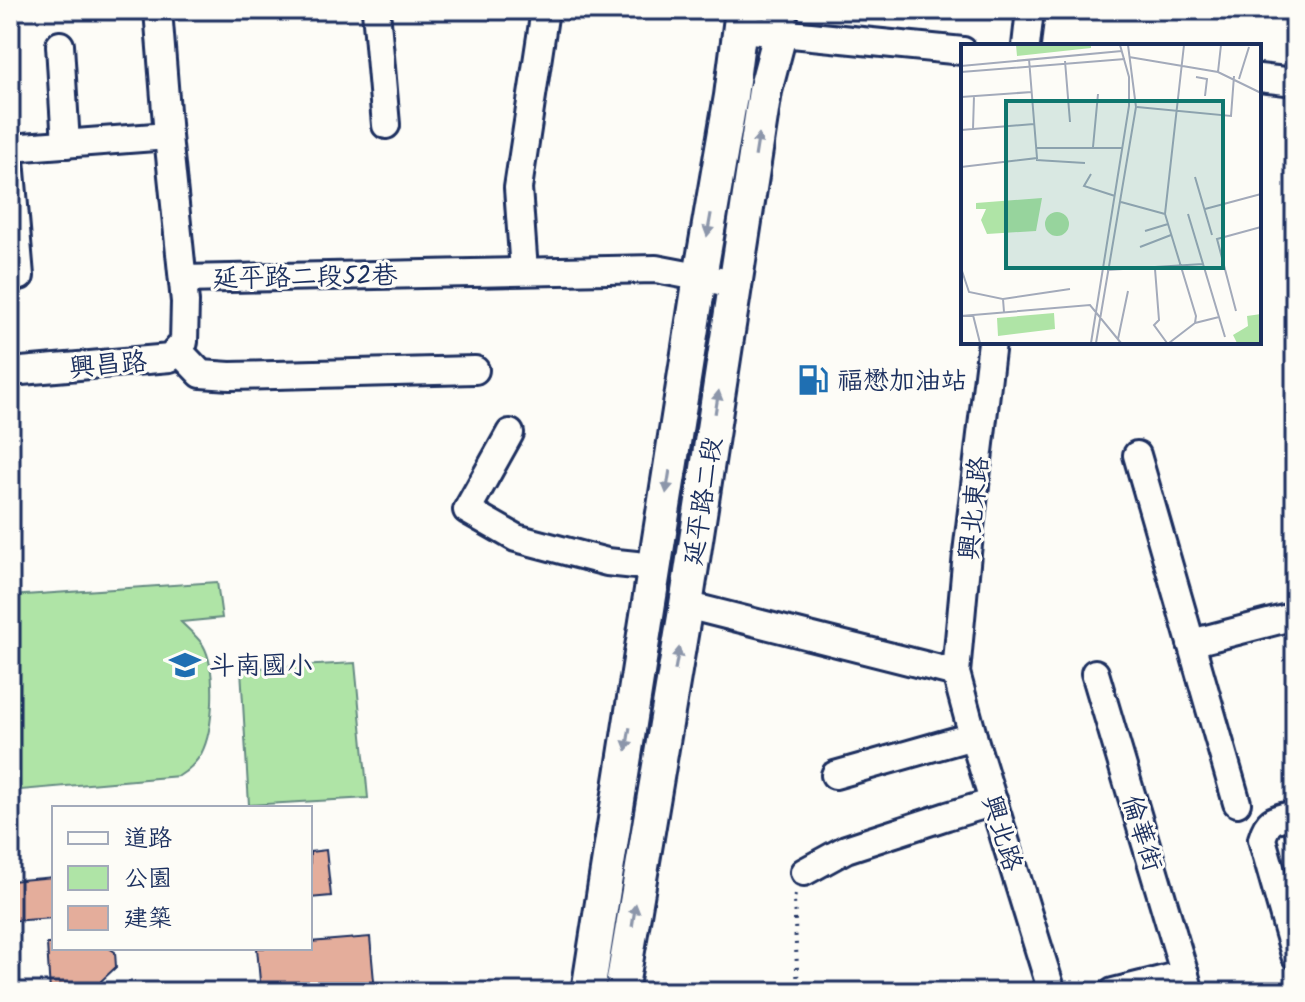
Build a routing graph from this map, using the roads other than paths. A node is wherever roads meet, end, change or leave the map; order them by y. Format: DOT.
graph roads {
  1 [pos="158,10"];
  2 [pos="376,10"];
  3 [pos="545,10"];
  4 [pos="1030,10"];
  5 [pos="742,20"];
  6 [pos="780,22"];
  7 [pos="1026,44"];
  8 [pos="60,45"];
  9 [pos="961,51"];
  10 [pos="1261,78"];
  11 [pos="1295,82"];
  12 [pos="386,125"];
  13 [pos="168,136"];
  14 [pos="66,144"];
  15 [pos="10,148"];
  16 [pos="10,159"];
  17 [pos="524,271"];
  18 [pos="20,276"];
  19 [pos="700,277"];
  20 [pos="183,279"];
  21 [pos="735,284"];
  22 [pos="992,344"];
  23 [pos="178,350"];
  24 [pos="475,370"];
  25 [pos="10,372"];
  26 [pos="510,433"];
  27 [pos="1137,455"];
  28 [pos="655,567"];
  29 [pos="686,605"];
  30 [pos="1295,616"];
  31 [pos="1191,643"];
  32 [pos="956,673"];
  33 [pos="1095,673"];
  34 [pos="973,736"];
  35 [pos="835,775"];
  36 [pos="621,786"];
  37 [pos="654,793"];
  38 [pos="994,802"];
  39 [pos="1237,803"];
  40 [pos="1295,814"];
  41 [pos="804,872"];
  42 [pos="1295,955"];
  43 [pos="1188,983"];
  44 [pos="588,992"];
  45 [pos="621,992"];
  46 [pos="1052,992"];
  47 [pos="1113,992"];
  1 -- 13 [label="street, 延平路二段52巷"];
  2 -- 12 [label="street"];
  3 -- 17 [label="street"];
  4 -- 7 [label="street"];
  5 -- 6 [label="street"];
  5 -- 19 [label="main road, 延平路二段, one-way"];
  6 -- 9 [label="street"];
  21 -- 6 [label="main road, 延平路二段, one-way"];
  8 -- 14 [label="street"];
  10 -- 11 [label="street"];
  13 -- 14 [label="street"];
  13 -- 20 [label="street, 延平路二段52巷"];
  14 -- 15 [label="street"];
  16 -- 18 [label="street"];
  17 -- 19 [label="street, 延平路二段52巷"];
  17 -- 20 [label="street, 延平路二段52巷"];
  19 -- 21 [label="street, 延平路二段52巷"];
  19 -- 28 [label="main road, 延平路二段, one-way"];
  20 -- 23 [label="street, 興昌路"];
  29 -- 21 [label="main road, 延平路二段, one-way"];
  22 -- 32 [label="street, 興北東路"];
  23 -- 24 [label="street"];
  23 -- 25 [label="street, 興昌路"];
  26 -- 28 [label="street"];
  27 -- 31 [label="street"];
  28 -- 36 [label="main road, 延平路二段, one-way"];
  29 -- 32 [label="street"];
  37 -- 29 [label="main road, 延平路二段, one-way"];
  30 -- 31 [label="street"];
  31 -- 39 [label="street"];
  32 -- 34 [label="street, 興北路"];
  33 -- 43 [label="street, 倫華街"];
  34 -- 35 [label="street"];
  34 -- 38 [label="street, 興北路"];
  36 -- 37 [label="main road"];
  36 -- 44 [label="main road, 延平路二段"];
  45 -- 37 [label="main road, 延平路二段, one-way"];
  38 -- 41 [label="street"];
  38 -- 46 [label="street, 興北路"];
  40 -- 42 [label="street"];
  43 -- 47 [label="street"];
}
